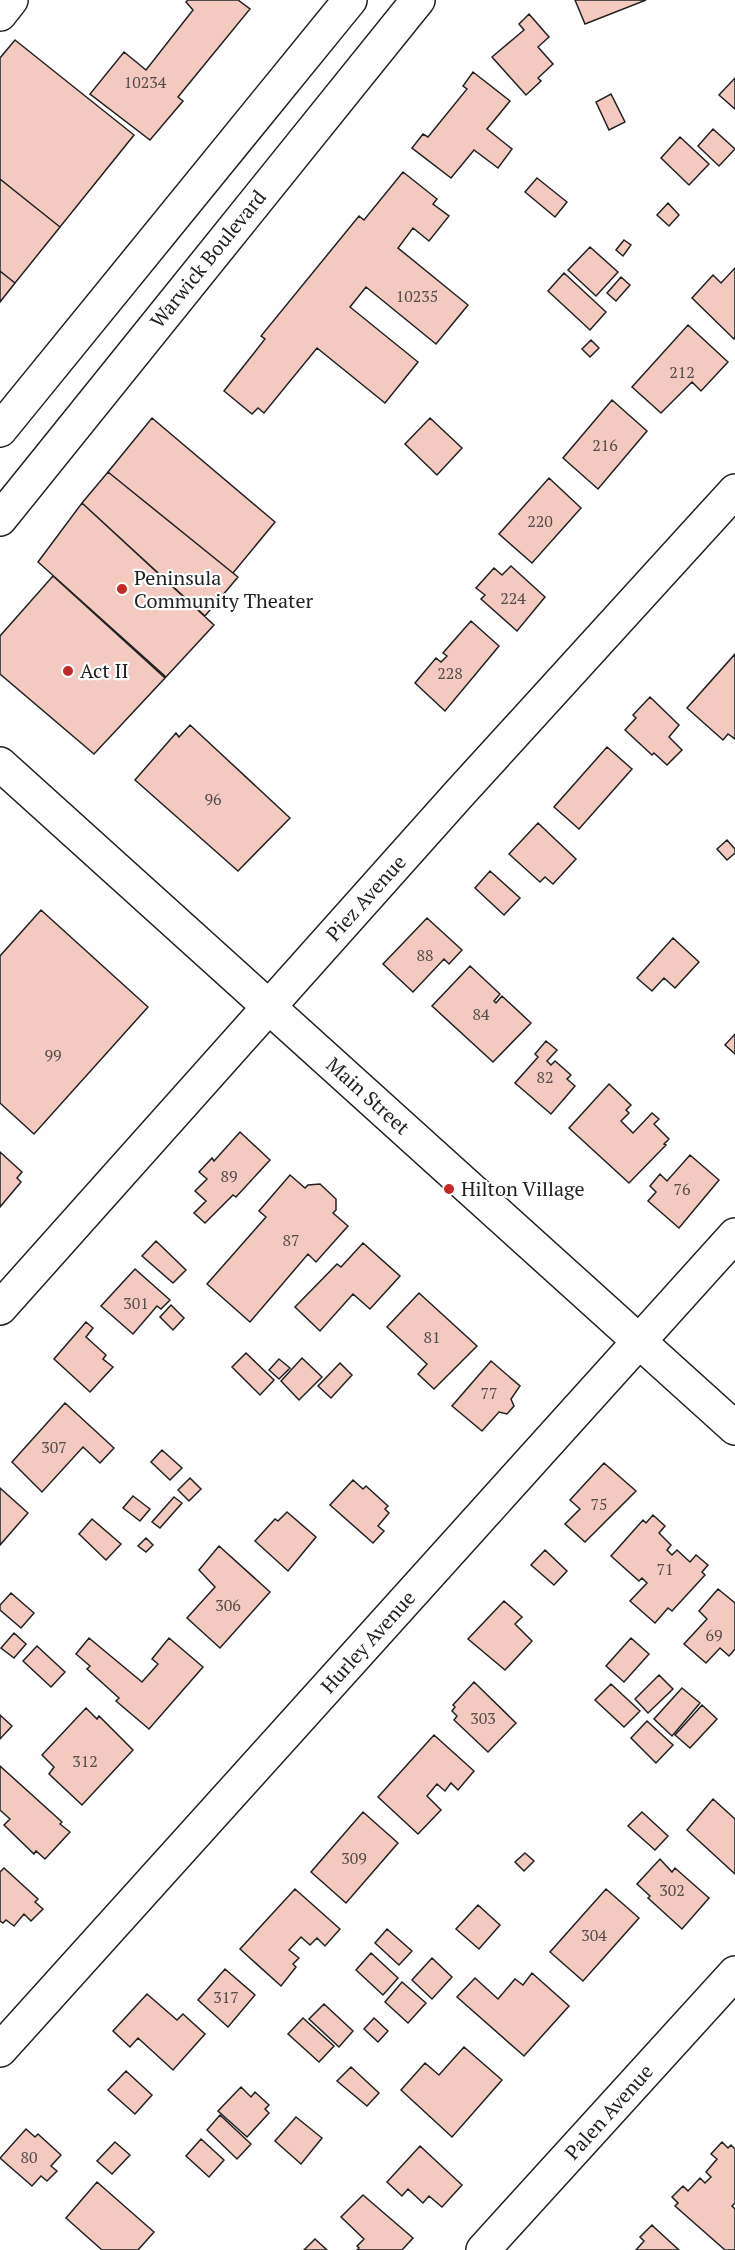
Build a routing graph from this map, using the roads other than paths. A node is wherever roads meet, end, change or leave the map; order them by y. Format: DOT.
graph roads {
  1 [pos="11,0"];
  2 [pos="351,0"];
  3 [pos="418,0"];
  4 [pos="0,14"];
  5 [pos="0,430"];
  6 [pos="735,491"];
  7 [pos="0,519"];
  8 [pos="0,764"];
  9 [pos="269,1007"];
  10 [pos="735,1234"];
  11 [pos="0,1308"];
  12 [pos="639,1341"];
  13 [pos="735,1428"];
  14 [pos="735,1973"];
  15 [pos="0,2050"];
  16 [pos="483,2250"];
  1 -- 4 [label="street"];
  2 -- 5 [label="street"];
  3 -- 7 [label="street, Warwick Boulevard"];
  6 -- 9 [label="street, Piez Avenue"];
  8 -- 9 [label="street, Main Street"];
  9 -- 11 [label="street, Piez Avenue"];
  9 -- 12 [label="street, Main Street"];
  10 -- 12 [label="street, Hurley Avenue"];
  12 -- 13 [label="street, Main Street"];
  12 -- 15 [label="street, Hurley Avenue"];
  14 -- 16 [label="street, Palen Avenue"];
}
